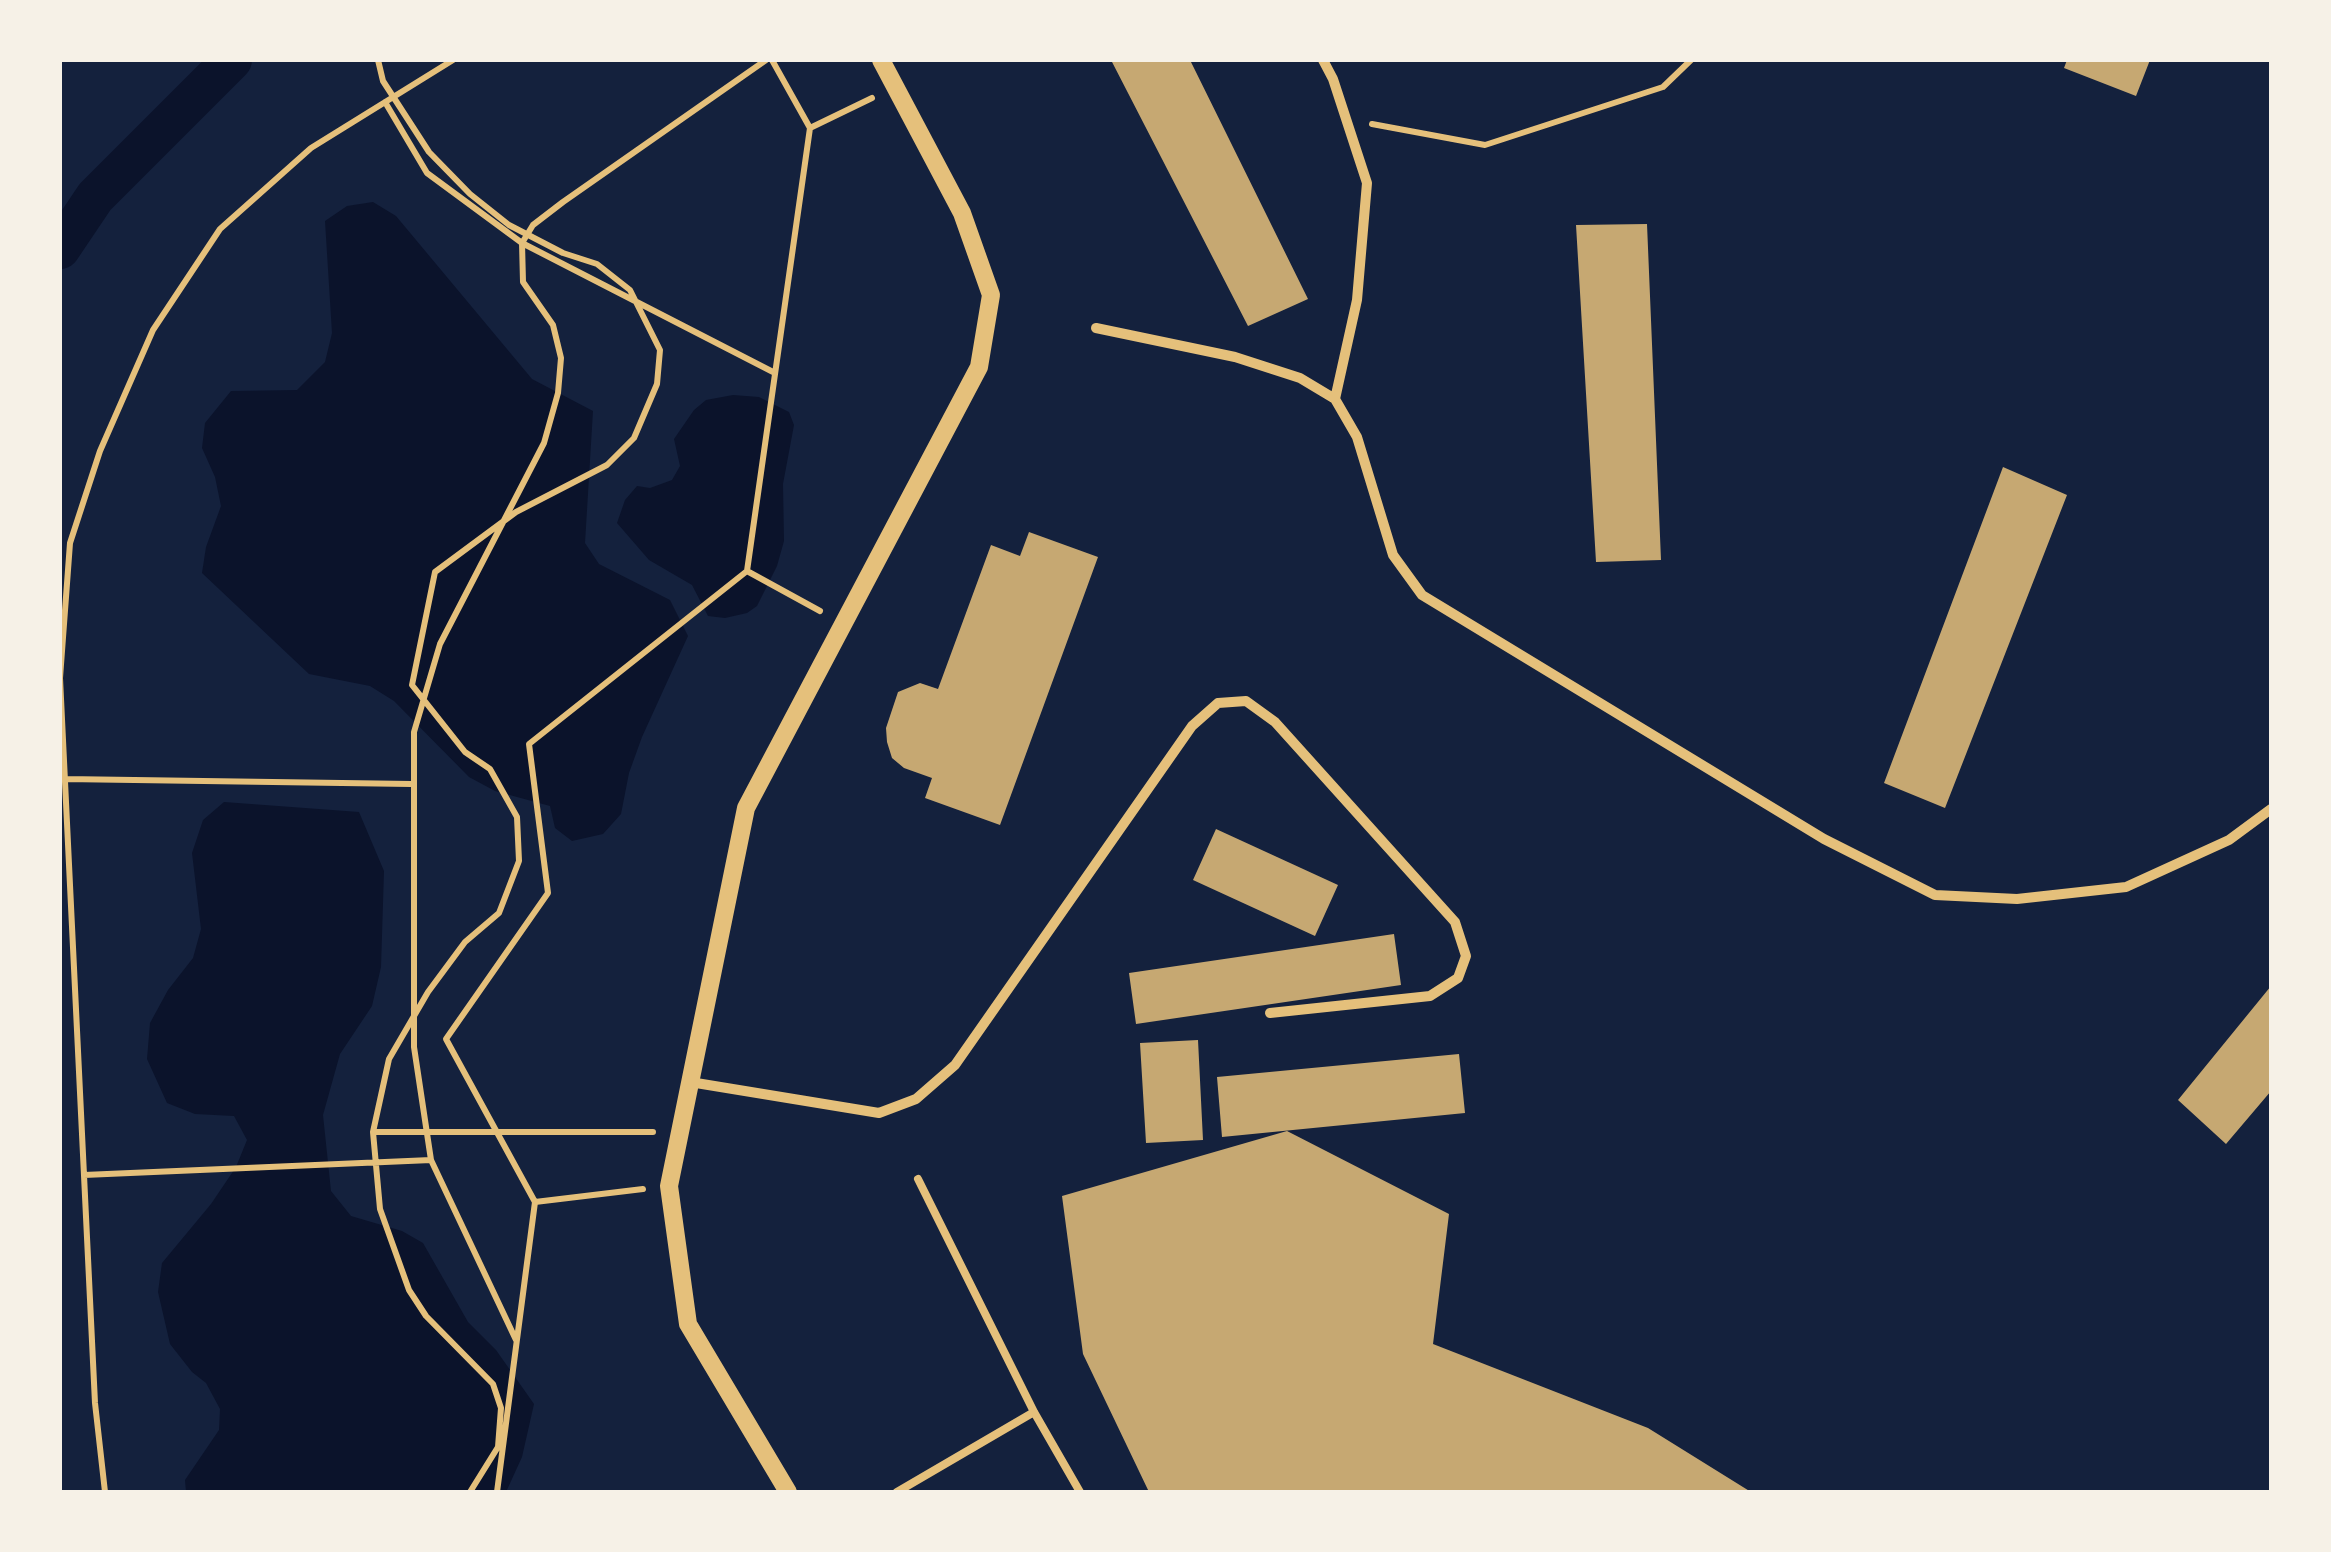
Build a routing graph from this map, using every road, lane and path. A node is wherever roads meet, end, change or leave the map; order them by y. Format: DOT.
graph roads {
  1 [pos="378,60"];
  2 [pos="453,60"];
  3 [pos="769,60"];
  4 [pos="881,60"];
  5 [pos="1323,60"];
  6 [pos="1691,60"];
  7 [pos="895,87"];
  8 [pos="384,102"];
  9 [pos="1346,119"];
  10 [pos="810,128"];
  11 [pos="522,244"];
  12 [pos="1096,328"];
  13 [pos="775,373"];
  14 [pos="1335,399"];
  15 [pos="746,571"];
  16 [pos="843,624"];
  17 [pos="66,779"];
  18 [pos="411,784"];
  19 [pos="2271,809"];
  20 [pos="1270,1013"];
  21 [pos="690,1082"];
  22 [pos="373,1132"];
  23 [pos="680,1132"];
  24 [pos="431,1160"];
  25 [pos="84,1175"];
  26 [pos="918,1179"];
  27 [pos="669,1186"];
  28 [pos="535,1202"];
  29 [pos="517,1341"];
  30 [pos="1034,1412"];
  31 [pos="104,1492"];
  32 [pos="470,1492"];
  33 [pos="497,1492"];
  34 [pos="788,1492"];
  35 [pos="896,1492"];
  36 [pos="1080,1492"];
  1 -- 22 [label="path"];
  2 -- 8 [label="path"];
  3 -- 10 [label="path"];
  3 -- 11 [label="path"];
  4 -- 7 [label="street"];
  5 -- 9 [label="street"];
  6 -- 9 [label="path"];
  7 -- 10 [label="path"];
  7 -- 16 [label="street"];
  8 -- 11 [label="path"];
  8 -- 17 [label="path"];
  9 -- 14 [label="street"];
  10 -- 13 [label="path"];
  11 -- 13 [label="path"];
  11 -- 18 [label="path"];
  12 -- 14 [label="street"];
  13 -- 15 [label="path"];
  14 -- 19 [label="street"];
  15 -- 16 [label="path"];
  15 -- 28 [label="path"];
  16 -- 21 [label="street"];
  17 -- 18 [label="path"];
  17 -- 25 [label="path"];
  18 -- 24 [label="path"];
  20 -- 21 [label="street"];
  21 -- 23 [label="street"];
  22 -- 23 [label="path"];
  22 -- 32 [label="path"];
  23 -- 27 [label="street"];
  24 -- 25 [label="path"];
  24 -- 29 [label="path"];
  25 -- 31 [label="path"];
  26 -- 30 [label="lane"];
  27 -- 28 [label="path"];
  27 -- 34 [label="street"];
  28 -- 29 [label="path"];
  29 -- 33 [label="path"];
  30 -- 35 [label="lane"];
  30 -- 36 [label="lane"];
}
